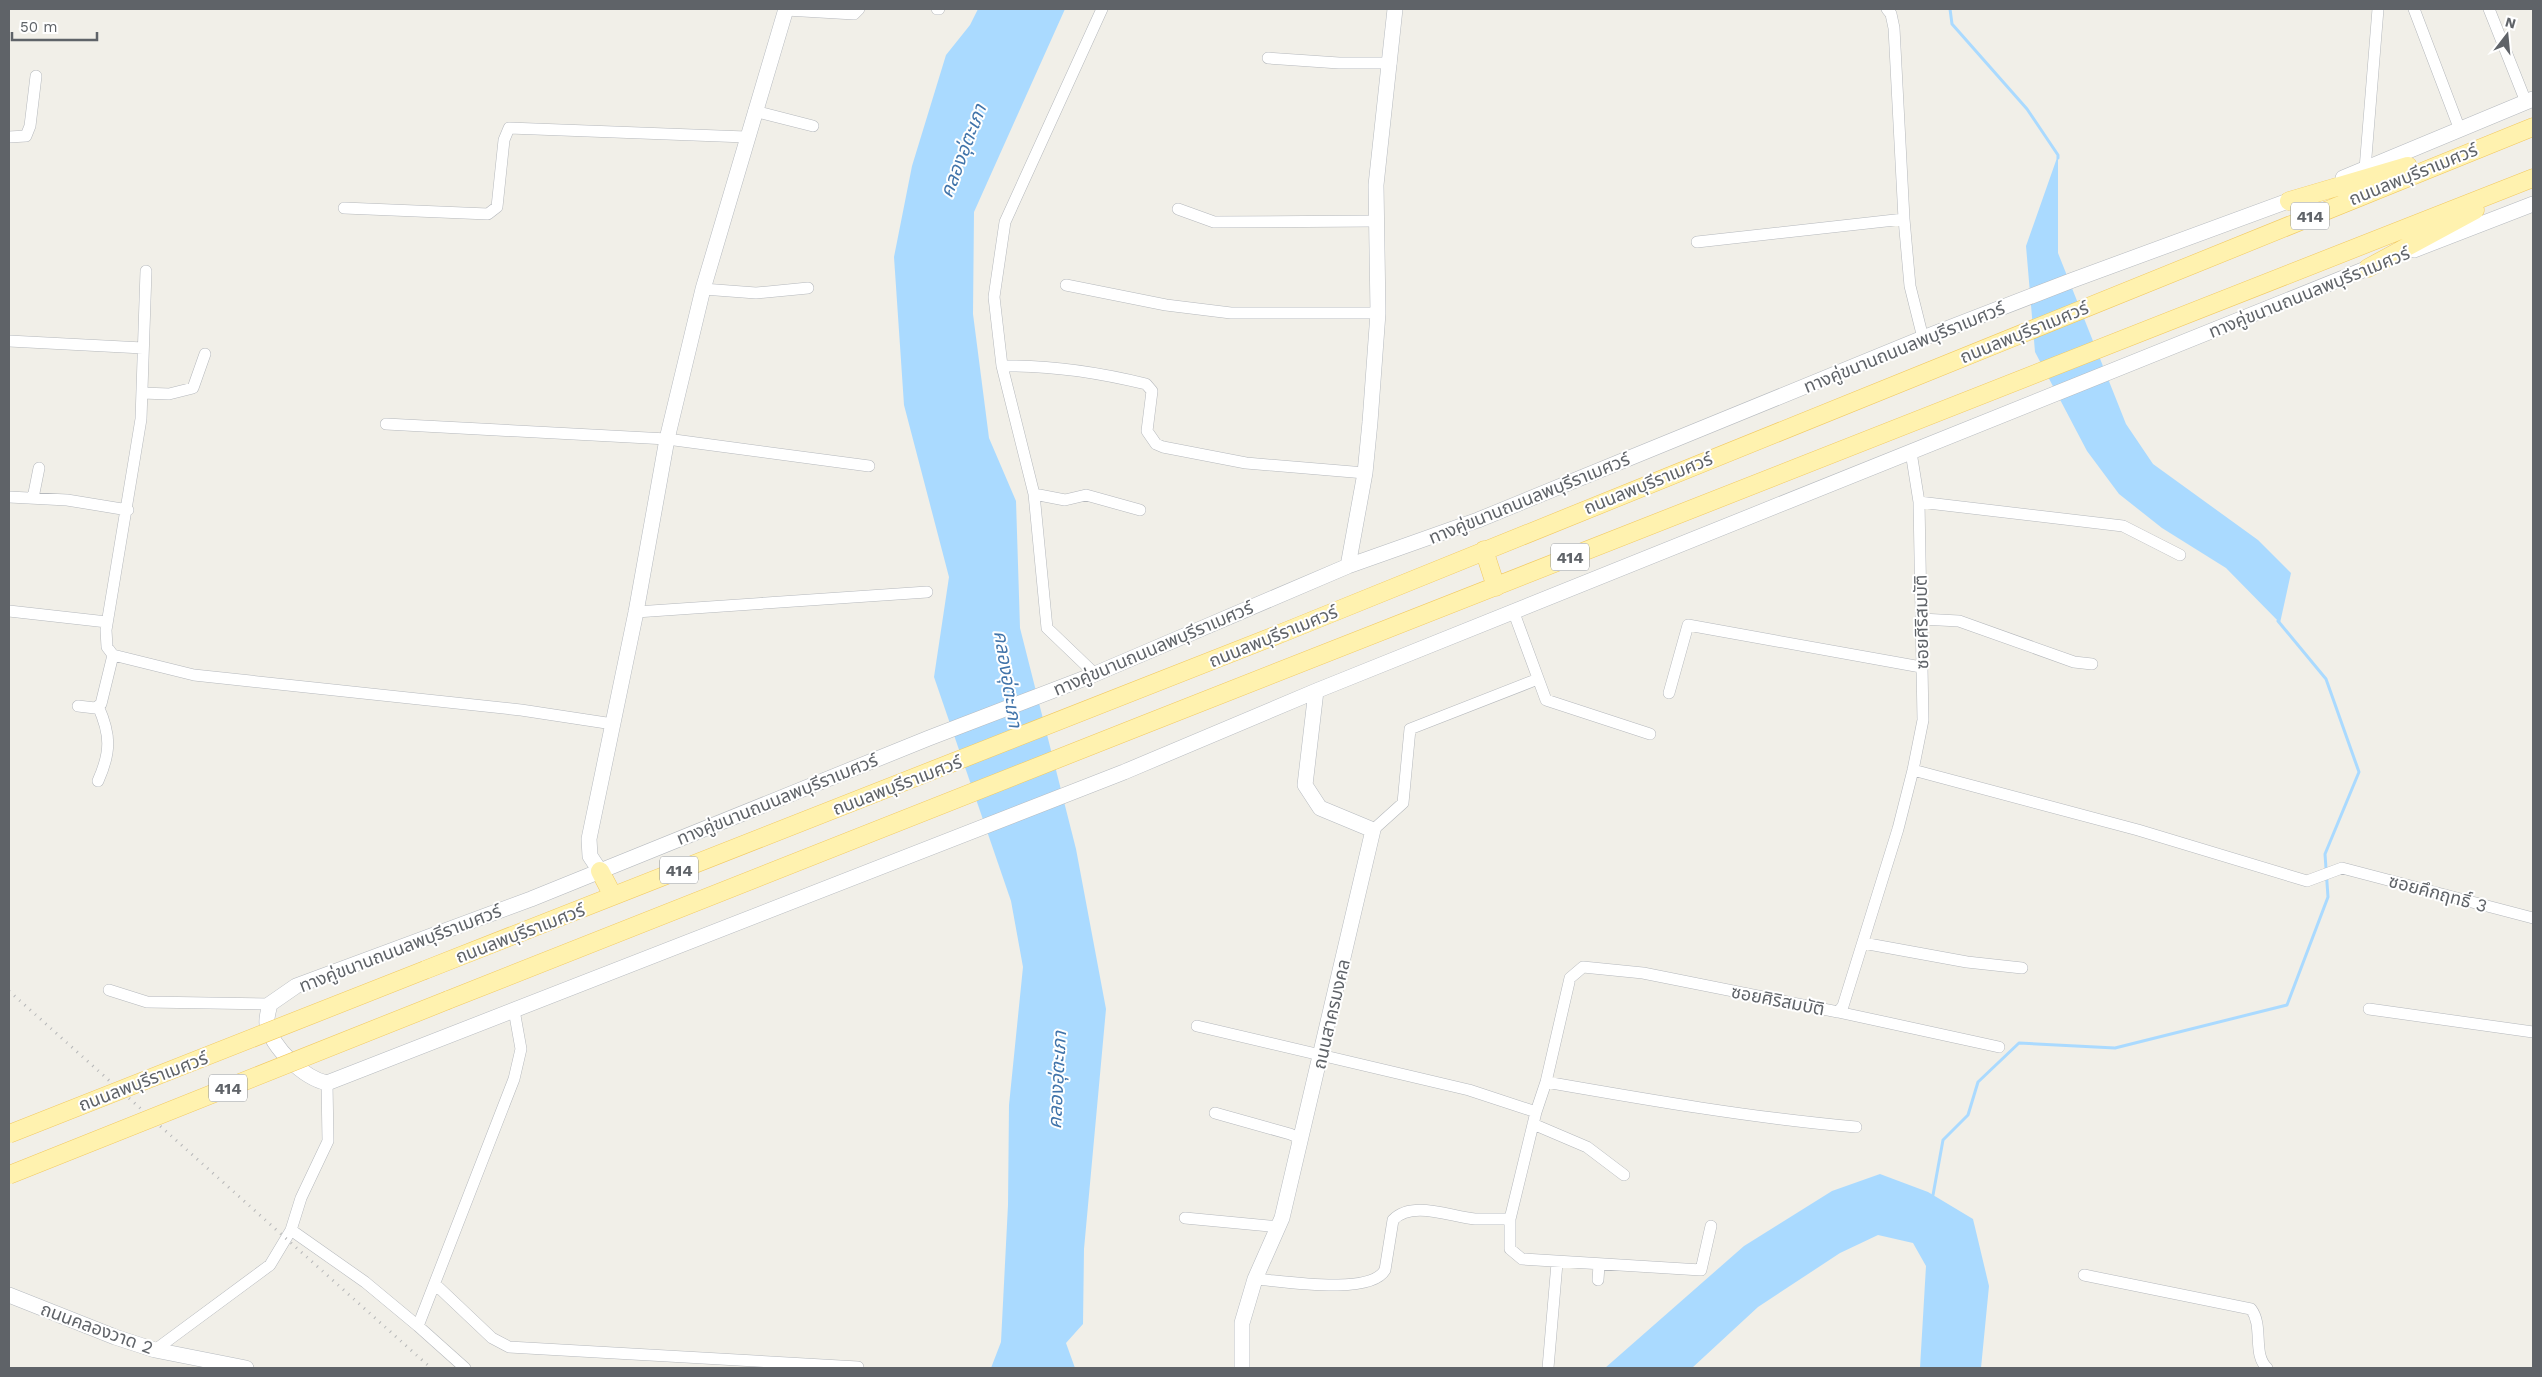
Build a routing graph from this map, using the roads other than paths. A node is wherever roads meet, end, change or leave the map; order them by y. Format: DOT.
graph roads {
  1 [pos="786,9"];
  2 [pos="859,9"];
  3 [pos="1102,9"];
  4 [pos="1395,9"];
  5 [pos="1887,9"];
  6 [pos="2378,9"];
  7 [pos="2414,9"];
  8 [pos="2489,9"];
  9 [pos="1268,58"];
  10 [pos="1391,63"];
  11 [pos="36,76"];
  12 [pos="2530,101"];
  13 [pos="754,111"];
  14 [pos="813,126"];
  15 [pos="2533,127"];
  16 [pos="2460,130"];
  17 [pos="9,137"];
  18 [pos="746,137"];
  19 [pos="2482,146"];
  20 [pos="2365,169"];
  21 [pos="2533,179"];
  22 [pos="2289,201"];
  23 [pos="2533,204"];
  24 [pos="344,208"];
  25 [pos="1178,209"];
  26 [pos="1904,219"];
  27 [pos="1376,221"];
  28 [pos="1697,242"];
  29 [pos="2368,268"];
  30 [pos="146,272"];
  31 [pos="1066,285"];
  32 [pos="808,288"];
  33 [pos="703,289"];
  34 [pos="1378,313"];
  35 [pos="1923,338"];
  36 [pos="9,341"];
  37 [pos="143,348"];
  38 [pos="205,354"];
  39 [pos="1002,366"];
  40 [pos="142,393"];
  41 [pos="386,424"];
  42 [pos="668,439"];
  43 [pos="1910,452"];
  44 [pos="869,466"];
  45 [pos="39,468"];
  46 [pos="1365,473"];
  47 [pos="1034,494"];
  48 [pos="9,497"];
  49 [pos="33,498"];
  50 [pos="1919,502"];
  51 [pos="128,510"];
  52 [pos="1140,510"];
  53 [pos="1484,550"];
  54 [pos="2180,555"];
  55 [pos="1348,566"];
  56 [pos="1496,586"];
  57 [pos="927,592"];
  58 [pos="9,611"];
  59 [pos="636,612"];
  60 [pos="1514,614"];
  61 [pos="1921,619"];
  62 [pos="107,622"];
  63 [pos="112,656"];
  64 [pos="2092,664"];
  65 [pos="1921,667"];
  66 [pos="1091,675"];
  67 [pos="1538,679"];
  68 [pos="1316,692"];
  69 [pos="1669,692"];
  70 [pos="78,706"];
  71 [pos="98,706"];
  72 [pos="613,724"];
  73 [pos="1650,734"];
  74 [pos="1914,770"];
  75 [pos="98,781"];
  76 [pos="1373,830"];
  77 [pos="600,871"];
  78 [pos="614,896"];
  79 [pos="2533,918"];
  80 [pos="1863,943"];
  81 [pos="2022,968"];
  82 [pos="109,990"];
  83 [pos="270,1004"];
  84 [pos="2368,1009"];
  85 [pos="514,1010"];
  86 [pos="1838,1012"];
  87 [pos="1197,1026"];
  88 [pos="2533,1032"];
  89 [pos="1999,1047"];
  90 [pos="1321,1057"];
  91 [pos="1546,1082"];
  92 [pos="327,1084"];
  93 [pos="1536,1112"];
  94 [pos="1215,1113"];
  95 [pos="1533,1124"];
  96 [pos="1856,1127"];
  97 [pos="9,1134"];
  98 [pos="1299,1147"];
  99 [pos="1624,1175"];
  100 [pos="9,1176"];
  101 [pos="1185,1218"];
  102 [pos="1510,1219"];
  103 [pos="1712,1226"];
  104 [pos="1278,1227"];
  105 [pos="291,1230"];
  106 [pos="1557,1263"];
  107 [pos="1599,1265"];
  108 [pos="2084,1275"];
  109 [pos="1255,1279"];
  110 [pos="1598,1280"];
  111 [pos="435,1284"];
  112 [pos="9,1295"];
  113 [pos="418,1326"];
  114 [pos="155,1350"];
  115 [pos="858,1367"];
  116 [pos="246,1368"];
  117 [pos="465,1368"];
  118 [pos="1242,1368"];
  119 [pos="1548,1368"];
  120 [pos="2267,1368"];
  1 -- 2 [label="street"];
  1 -- 13 [label="main road"];
  3 -- 39 [label="street"];
  4 -- 10 [label="main road"];
  5 -- 26 [label="street"];
  6 -- 20 [label="street"];
  7 -- 16 [label="street"];
  8 -- 12 [label="street"];
  9 -- 10 [label="street"];
  10 -- 27 [label="main road"];
  11 -- 17 [label="street"];
  12 -- 16 [label="main road, ทางคู่ขนานถนนลพบุรีราเมศวร์ / 414"];
  13 -- 14 [label="street"];
  13 -- 18 [label="main road"];
  15 -- 19 [label="main road, ถนนลพบุรีราเมศวร์ / 414"];
  16 -- 20 [label="main road, ทางคู่ขนานถนนลพบุรีราเมศวร์ / 414"];
  18 -- 24 [label="street"];
  18 -- 33 [label="main road"];
  19 -- 22 [label="main road"];
  19 -- 53 [label="main road, ถนนลพบุรีราเมศวร์ / 414"];
  20 -- 22 [label="main road, ทางคู่ขนานถนนลพบุรีราเมศวร์ / 414"];
  21 -- 29 [label="main road"];
  21 -- 56 [label="main road, ถนนลพบุรีราเมศวร์ / 414"];
  22 -- 35 [label="main road, ทางคู่ขนานถนนลพบุรีราเมศวร์ / 414"];
  23 -- 29 [label="main road, ทางคู่ขนานถนนลพบุรีราเมศวร์ / 414"];
  25 -- 27 [label="street"];
  26 -- 28 [label="street"];
  26 -- 35 [label="street"];
  27 -- 34 [label="main road"];
  29 -- 43 [label="main road, ทางคู่ขนานถนนลพบุรีราเมศวร์ / 414"];
  30 -- 37 [label="street"];
  31 -- 34 [label="street"];
  32 -- 33 [label="street"];
  33 -- 42 [label="main road"];
  34 -- 46 [label="main road"];
  35 -- 55 [label="main road, ทางคู่ขนานถนนลพบุรีราเมศวร์ / 414"];
  36 -- 37 [label="street"];
  37 -- 40 [label="street"];
  38 -- 40 [label="street"];
  39 -- 46 [label="street"];
  39 -- 47 [label="street"];
  40 -- 51 [label="street"];
  41 -- 42 [label="street"];
  42 -- 44 [label="street"];
  42 -- 59 [label="main road"];
  43 -- 50 [label="street, ซอยศิริสมบัติ"];
  43 -- 60 [label="main road, ทางคู่ขนานถนนลพบุรีราเมศวร์ / 414"];
  45 -- 49 [label="street"];
  46 -- 55 [label="main road"];
  47 -- 52 [label="street"];
  47 -- 66 [label="street"];
  48 -- 49 [label="street"];
  49 -- 51 [label="street"];
  50 -- 54 [label="street"];
  50 -- 61 [label="street, ซอยศิริสมบัติ"];
  51 -- 62 [label="street"];
  53 -- 56 [label="main road"];
  53 -- 78 [label="main road, ถนนลพบุรีราเมศวร์ / 414"];
  55 -- 66 [label="main road, ทางคู่ขนานถนนลพบุรีราเมศวร์ / 414"];
  56 -- 100 [label="main road, ถนนลพบุรีราเมศวร์ / 414, bridge"];
  57 -- 59 [label="street"];
  58 -- 62 [label="street"];
  59 -- 72 [label="main road"];
  60 -- 67 [label="street"];
  60 -- 68 [label="main road, ทางคู่ขนานถนนลพบุรีราเมศวร์ / 414"];
  61 -- 64 [label="street"];
  61 -- 65 [label="street, ซอยศิริสมบัติ"];
  62 -- 63 [label="street"];
  63 -- 71 [label="street"];
  63 -- 72 [label="street"];
  65 -- 69 [label="street"];
  65 -- 74 [label="street, ซอยศิริสมบัติ"];
  66 -- 77 [label="main road, ทางคู่ขนานถนนลพบุรีราเมศวร์ / 414"];
  67 -- 73 [label="street"];
  67 -- 76 [label="street"];
  68 -- 76 [label="main road"];
  68 -- 85 [label="main road, ทางคู่ขนานถนนลพบุรีราเมศวร์ / 414"];
  70 -- 71 [label="street"];
  71 -- 75 [label="street"];
  72 -- 77 [label="main road"];
  74 -- 79 [label="street, ซอยคึกฤทธิ์ 3"];
  74 -- 80 [label="street, ซอยศิริสมบัติ"];
  76 -- 90 [label="main road, ถนนสาครมงคล"];
  77 -- 78 [label="main road"];
  77 -- 83 [label="main road, ทางคู่ขนานถนนลพบุรีราเมศวร์ / 414"];
  78 -- 97 [label="main road, ถนนลพบุรีราเมศวร์ / 414, bridge"];
  80 -- 81 [label="street"];
  80 -- 86 [label="street, ซอยศิริสมบัติ"];
  82 -- 83 [label="street"];
  83 -- 92 [label="main road"];
  84 -- 88 [label="street"];
  85 -- 92 [label="main road, ทางคู่ขนานถนนลพบุรีราเมศวร์ / 414"];
  85 -- 111 [label="street"];
  86 -- 89 [label="street"];
  86 -- 91 [label="street, ซอยศิริสมบัติ"];
  87 -- 90 [label="street"];
  90 -- 93 [label="street"];
  90 -- 98 [label="main road, ถนนสาครมงคล"];
  91 -- 93 [label="street, ซอยศิริสมบัติ"];
  91 -- 96 [label="street"];
  92 -- 105 [label="street"];
  93 -- 95 [label="street, ซอยศิริสมบัติ"];
  94 -- 98 [label="street"];
  95 -- 99 [label="street"];
  95 -- 102 [label="street, ซอยศิริสมบัติ"];
  98 -- 104 [label="main road, ถนนสาครมงคล"];
  101 -- 104 [label="street"];
  102 -- 106 [label="street, ซอยศิริสมบัติ"];
  102 -- 109 [label="street"];
  103 -- 107 [label="street"];
  104 -- 109 [label="main road, ถนนสาครมงคล"];
  105 -- 113 [label="street"];
  105 -- 114 [label="street"];
  106 -- 107 [label="street"];
  106 -- 119 [label="street"];
  107 -- 110 [label="street"];
  108 -- 120 [label="street"];
  109 -- 118 [label="main road, ถนนสาครมงคล"];
  111 -- 113 [label="street"];
  111 -- 115 [label="street"];
  112 -- 114 [label="main road, ถนนคลองวาด 2"];
  113 -- 117 [label="street"];
  114 -- 116 [label="main road, ถนนคลองวาด 2"];
}
